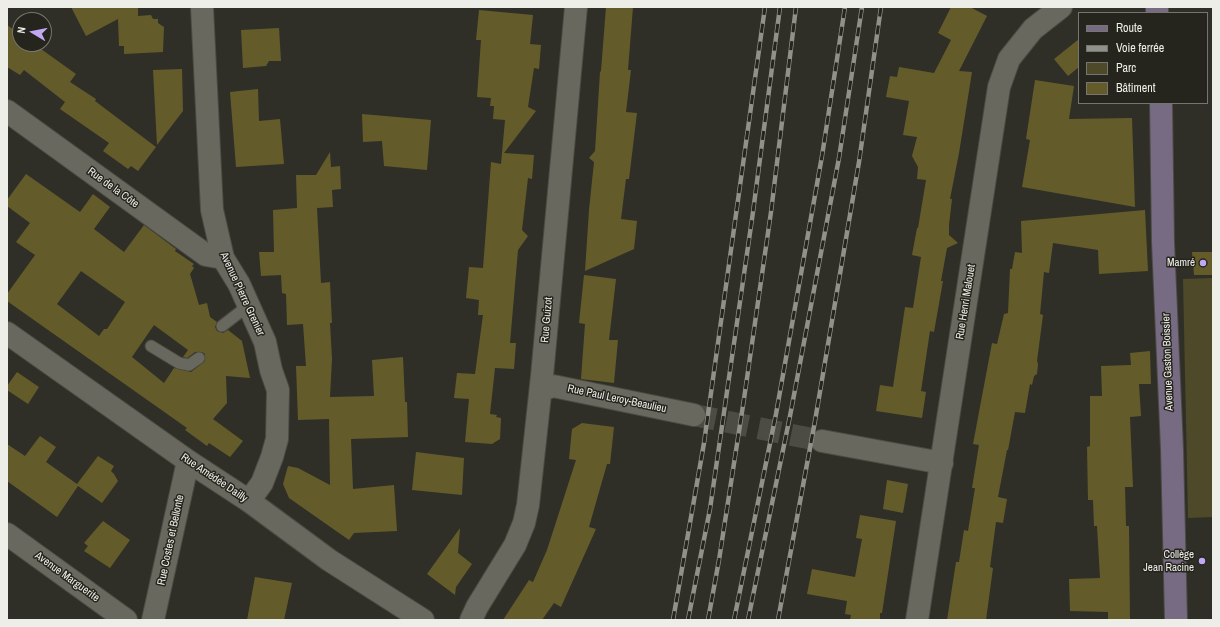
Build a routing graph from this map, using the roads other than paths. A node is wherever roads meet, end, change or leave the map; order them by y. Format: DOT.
graph roads {
  1 [pos="202,7"];
  2 [pos="576,7"];
  3 [pos="1061,7"];
  4 [pos="1161,104"];
  5 [pos="7,111"];
  6 [pos="223,258"];
  7 [pos="250,305"];
  8 [pos="222,326"];
  9 [pos="7,333"];
  10 [pos="151,346"];
  11 [pos="199,358"];
  12 [pos="541,390"];
  13 [pos="694,415"];
  14 [pos="822,441"];
  15 [pos="188,460"];
  16 [pos="942,463"];
  17 [pos="249,501"];
  18 [pos="7,534"];
  19 [pos="1180,616"];
  20 [pos="126,620"];
  21 [pos="153,620"];
  22 [pos="423,620"];
  23 [pos="471,620"];
  24 [pos="917,620"];
  1 -- 6 [label="street, Avenue Pierre Grenier"];
  2 -- 12 [label="street, Rue Guizot"];
  3 -- 16 [label="street, Rue Henri Malouet"];
  4 -- 19 [label="street, Avenue Gaston Boissier"];
  5 -- 6 [label="street, Rue de la Côte"];
  6 -- 7 [label="street, Avenue Pierre Grenier"];
  7 -- 8 [label="lane"];
  7 -- 17 [label="street, Avenue Pierre Grenier"];
  9 -- 15 [label="street, Rue Amédée Dailly"];
  10 -- 11 [label="lane"];
  12 -- 13 [label="street, Rue Paul Leroy-Beaulieu"];
  12 -- 23 [label="street, Rue Guizot"];
  14 -- 16 [label="street"];
  15 -- 17 [label="street, Rue Amédée Dailly"];
  15 -- 21 [label="street, Rue Costes et Bellonte"];
  16 -- 24 [label="street, Rue Henri Malouet"];
  17 -- 22 [label="street, Rue Amédée Dailly"];
  18 -- 20 [label="street, Avenue Marguerite"];
}
